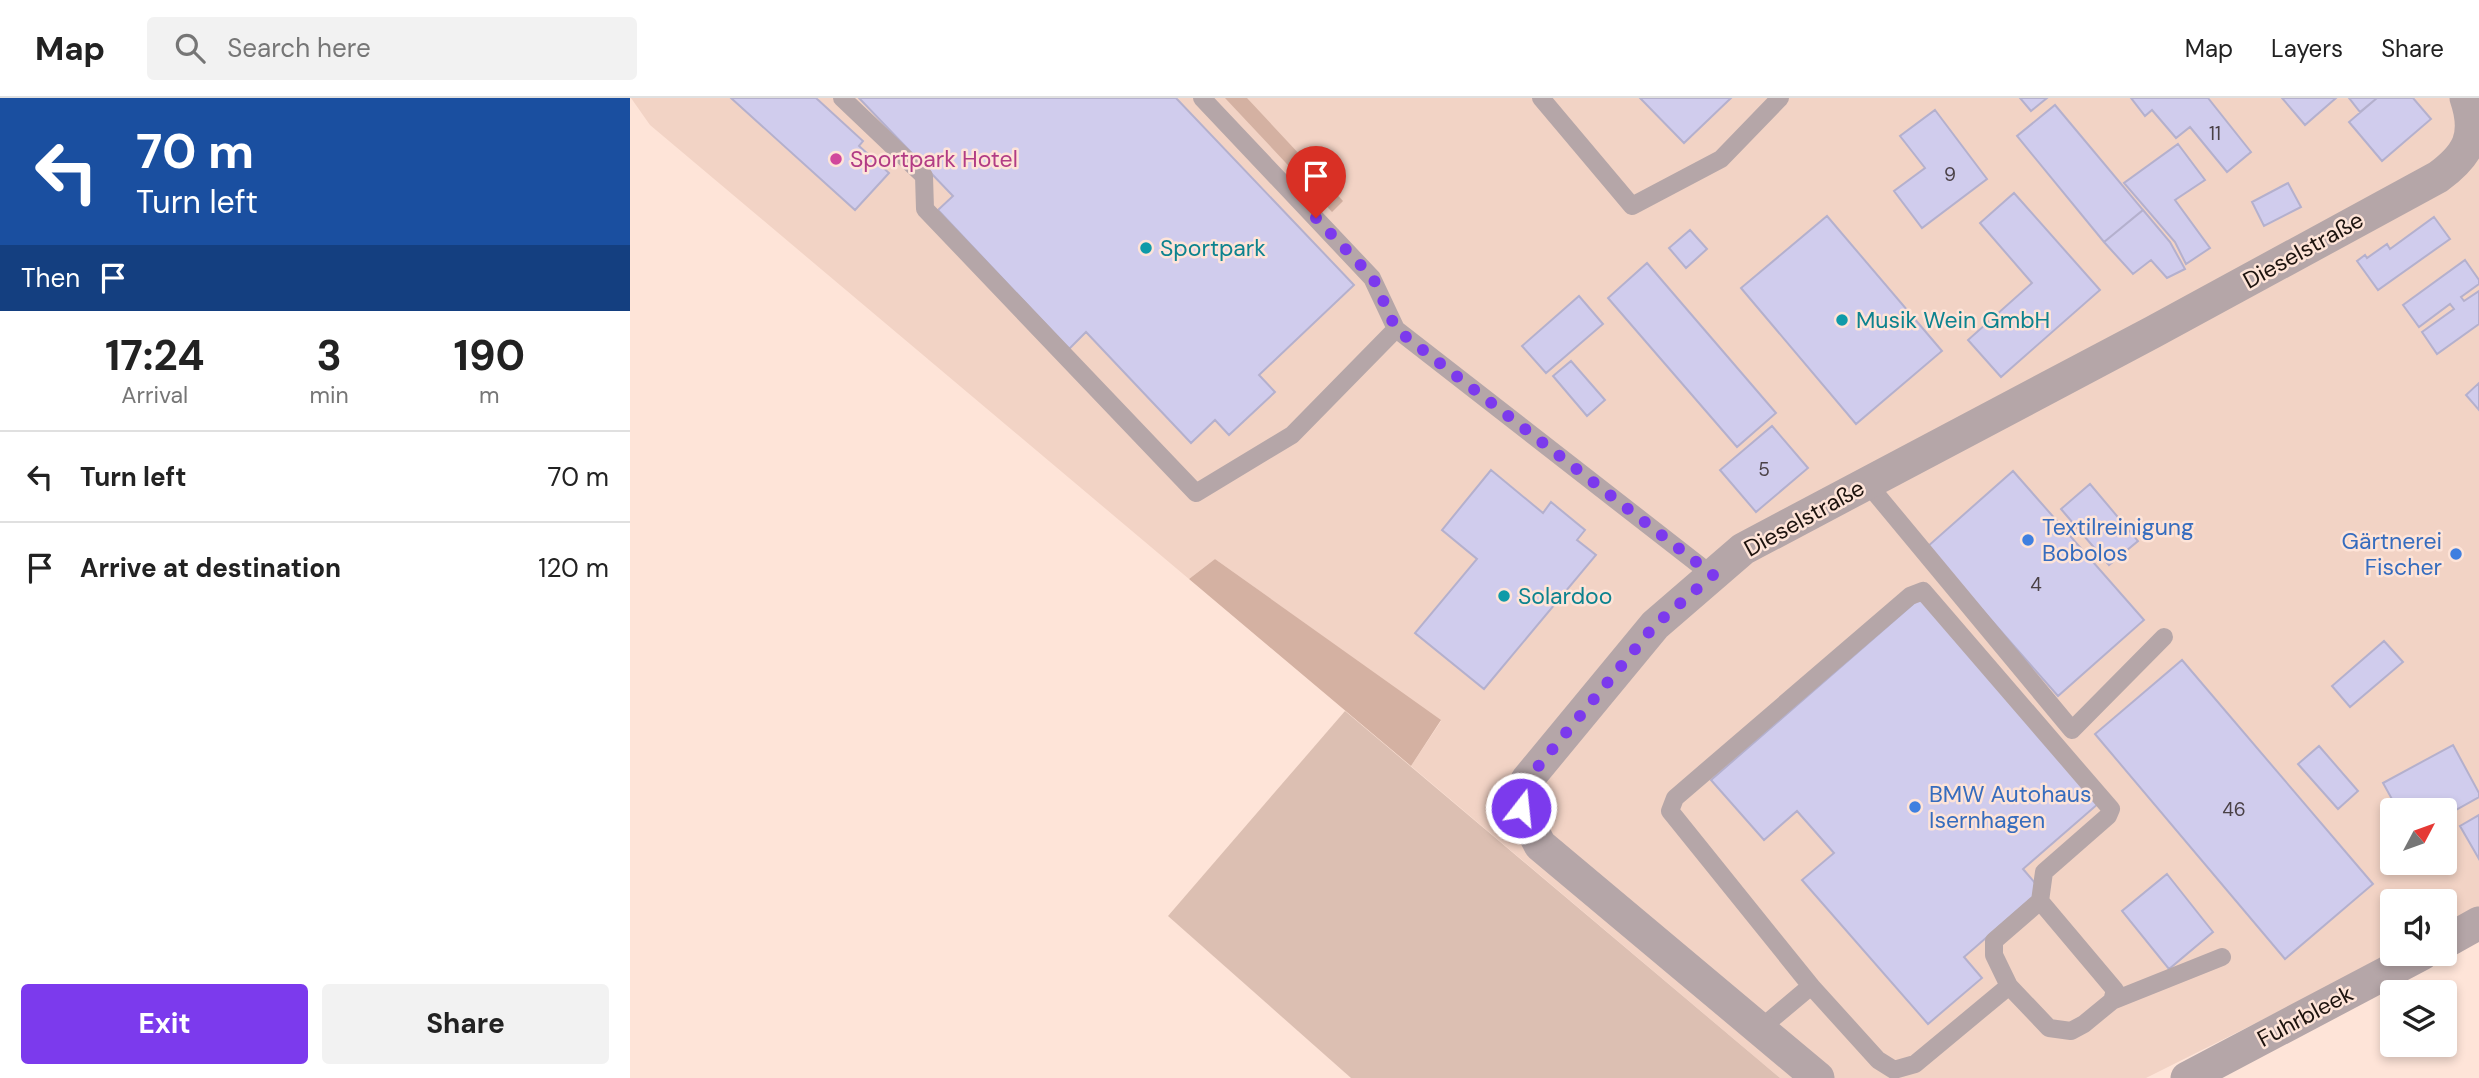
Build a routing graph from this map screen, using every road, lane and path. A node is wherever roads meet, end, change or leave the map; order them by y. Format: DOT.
graph roads {
  1 [pos="842,98"];
  2 [pos="1202,98"];
  3 [pos="1541,98"];
  4 [pos="1780,98"];
  5 [pos="2466,98"];
  6 [pos="1396,329"];
  7 [pos="1867,483"];
  8 [pos="1713,575"];
  9 [pos="2164,636"];
  10 [pos="2040,901"];
  11 [pos="2479,923"];
  12 [pos="2457,935"];
  13 [pos="2222,957"];
  14 [pos="2399,966"];
  15 [pos="1811,986"];
  16 [pos="2009,986"];
  17 [pos="2112,1001"];
  18 [pos="1760,1030"];
  19 [pos="1818,1078"];
  20 [pos="2187,1078"];
  1 -- 6 [label="lane"];
  2 -- 6 [label="lane"];
  3 -- 4 [label="lane"];
  5 -- 7 [label="street, Dieselstraße"];
  6 -- 8 [label="lane"];
  7 -- 8 [label="street, Dieselstraße"];
  7 -- 9 [label="lane"];
  8 -- 18 [label="street, Dieselstraße"];
  10 -- 15 [label="lane"];
  10 -- 16 [label="lane"];
  10 -- 17 [label="lane"];
  11 -- 12 [label="street"];
  13 -- 17 [label="lane"];
  14 -- 20 [label="street, Fuhrbleek"];
  15 -- 16 [label="lane"];
  15 -- 18 [label="lane"];
  16 -- 17 [label="lane"];
  18 -- 19 [label="street, Dieselstraße"];
}
